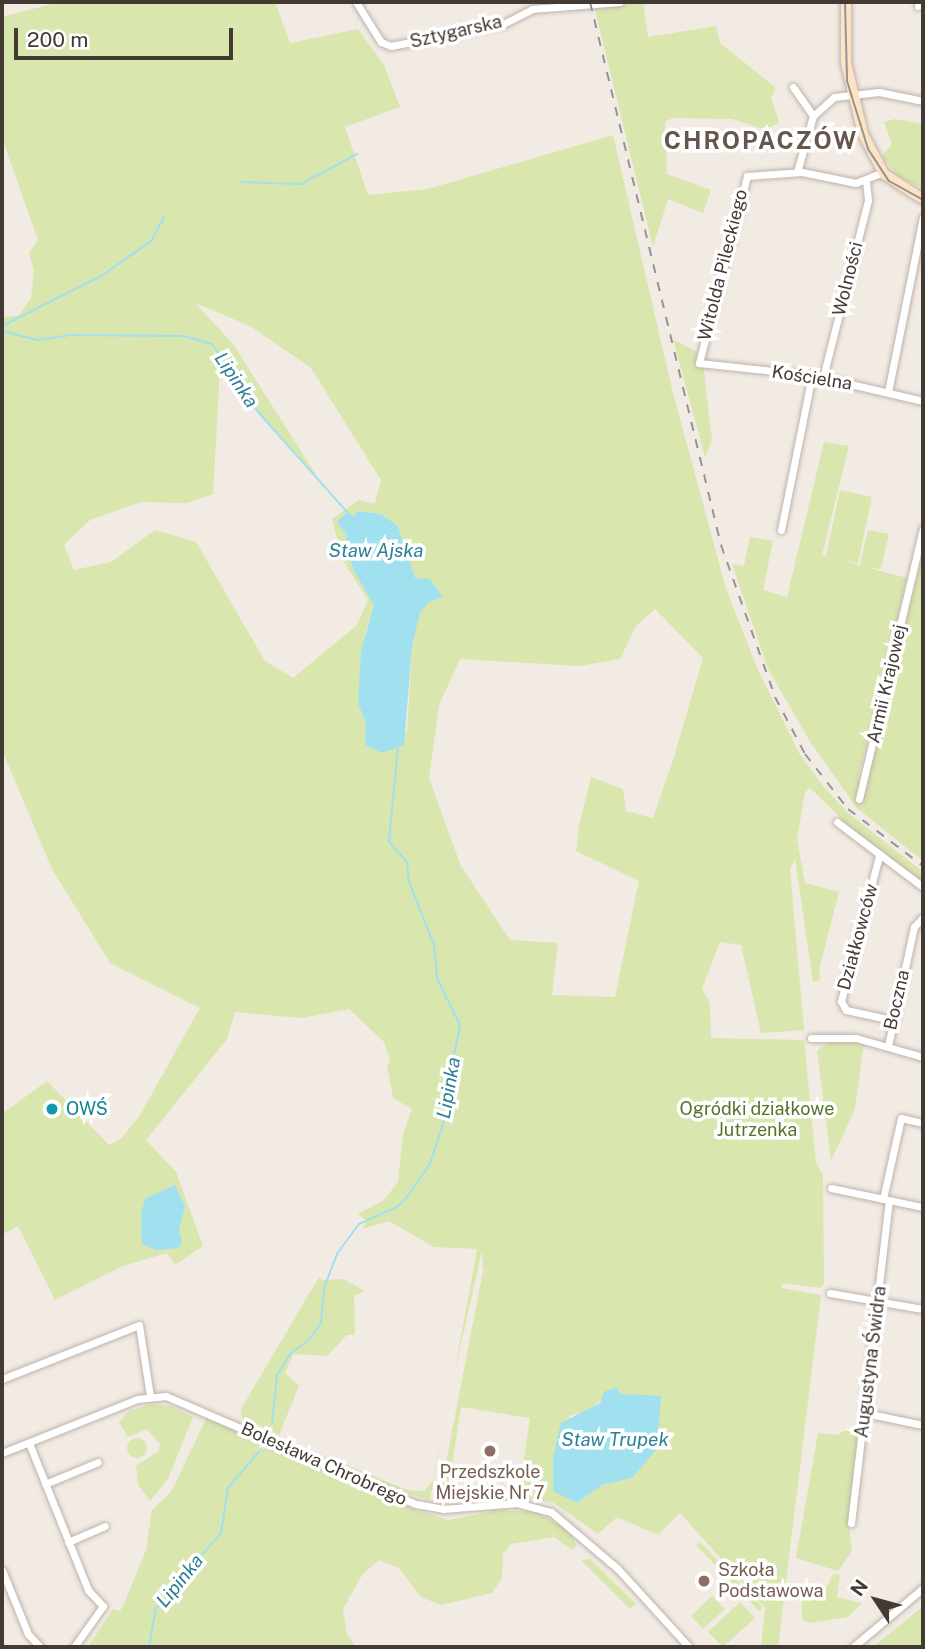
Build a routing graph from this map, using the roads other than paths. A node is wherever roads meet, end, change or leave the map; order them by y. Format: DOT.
graph roads {
  1 [pos="356,2"];
  2 [pos="620,2"];
  3 [pos="846,2"];
  4 [pos="793,87"];
  5 [pos="851,94"];
  6 [pos="923,101"];
  7 [pos="813,116"];
  8 [pos="797,172"];
  9 [pos="883,172"];
  10 [pos="866,182"];
  11 [pos="923,198"];
  12 [pos="923,217"];
  13 [pos="699,363"];
  14 [pos="812,374"];
  15 [pos="823,377"];
  16 [pos="888,392"];
  17 [pos="923,401"];
  18 [pos="923,528"];
  19 [pos="781,530"];
  20 [pos="859,799"];
  21 [pos="837,822"];
  22 [pos="878,856"];
  23 [pos="923,887"];
  24 [pos="923,917"];
  25 [pos="892,1020"];
  26 [pos="811,1038"];
  27 [pos="888,1045"];
  28 [pos="923,1057"];
  29 [pos="923,1123"];
  30 [pos="831,1188"];
  31 [pos="886,1200"];
  32 [pos="923,1208"];
  33 [pos="830,1293"];
  34 [pos="878,1301"];
  35 [pos="923,1309"];
  36 [pos="2,1379"];
  37 [pos="150,1396"];
  38 [pos="865,1413"];
  39 [pos="923,1425"];
  40 [pos="29,1443"];
  41 [pos="2,1454"];
  42 [pos="98,1462"];
  43 [pos="45,1484"];
  44 [pos="851,1523"];
  45 [pos="105,1526"];
  46 [pos="68,1542"];
  47 [pos="2,1570"];
  48 [pos="923,1588"];
  49 [pos="40,1647"];
  50 [pos="74,1647"];
  51 [pos="689,1647"];
  52 [pos="853,1647"];
  1 -- 2 [label="street, Sztygarska"];
  3 -- 5 [label="street"];
  4 -- 7 [label="street"];
  5 -- 6 [label="street"];
  5 -- 7 [label="street"];
  5 -- 9 [label="street"];
  7 -- 8 [label="street"];
  8 -- 10 [label="street"];
  8 -- 13 [label="street, Witolda Pileckiego"];
  9 -- 10 [label="street"];
  9 -- 11 [label="street"];
  10 -- 15 [label="street, Wolności"];
  12 -- 16 [label="street"];
  13 -- 14 [label="street, Kościelna"];
  14 -- 15 [label="street, Kościelna"];
  14 -- 19 [label="street"];
  15 -- 16 [label="street, Kościelna"];
  16 -- 17 [label="street, Kościelna"];
  18 -- 20 [label="street, Armii Krajowej"];
  21 -- 22 [label="street"];
  22 -- 23 [label="street"];
  22 -- 25 [label="street, Działkowców"];
  24 -- 25 [label="street, Boczna"];
  25 -- 27 [label="street, Boczna"];
  26 -- 27 [label="street"];
  27 -- 28 [label="street"];
  29 -- 31 [label="street, Augustyna Świdra"];
  30 -- 31 [label="street"];
  31 -- 32 [label="street"];
  31 -- 34 [label="street, Augustyna Świdra"];
  33 -- 34 [label="street"];
  34 -- 35 [label="street"];
  34 -- 38 [label="street, Augustyna Świdra"];
  36 -- 37 [label="street"];
  37 -- 40 [label="street"];
  37 -- 51 [label="street, Bolesława Chrobrego"];
  38 -- 39 [label="street"];
  38 -- 44 [label="street, Augustyna Świdra"];
  40 -- 41 [label="street"];
  40 -- 43 [label="street"];
  42 -- 43 [label="street"];
  43 -- 46 [label="street"];
  45 -- 46 [label="street"];
  46 -- 50 [label="street"];
  47 -- 49 [label="street"];
  48 -- 52 [label="street"];
}
